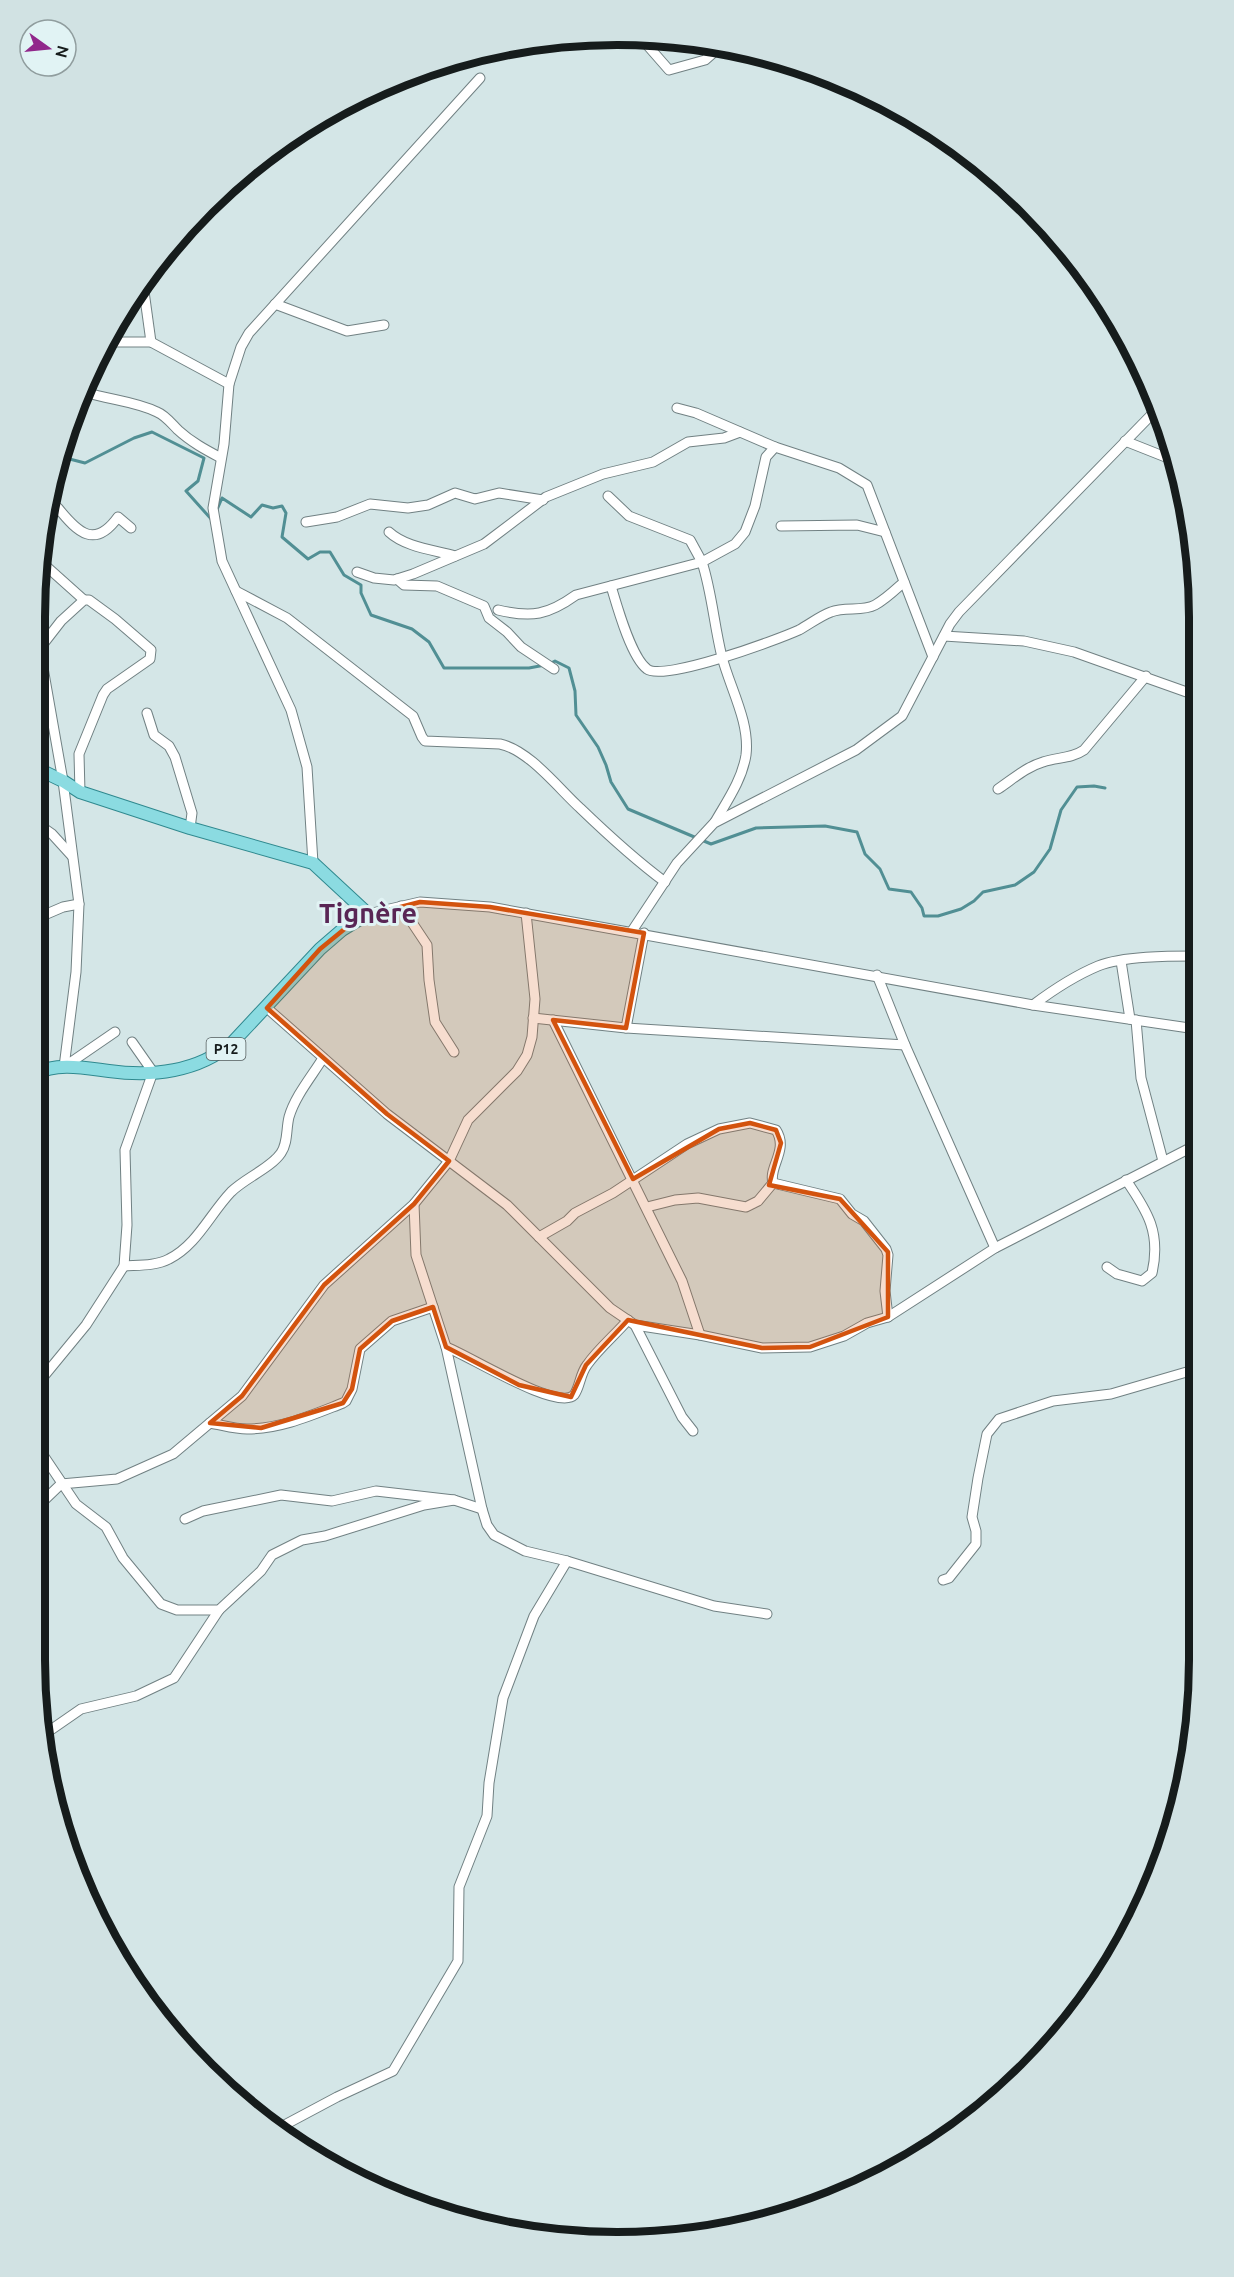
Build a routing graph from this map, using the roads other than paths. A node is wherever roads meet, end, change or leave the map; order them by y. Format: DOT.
graph roads {
  1 [pos="648,46"];
  2 [pos="713,53"];
  3 [pos="480,78"];
  4 [pos="144,294"];
  5 [pos="275,304"];
  6 [pos="384,325"];
  7 [pos="116,342"];
  8 [pos="151,342"];
  9 [pos="229,384"];
  10 [pos="91,394"];
  11 [pos="677,408"];
  12 [pos="1152,414"];
  13 [pos="740,432"];
  14 [pos="1125,441"];
  15 [pos="775,447"];
  16 [pos="1166,457"];
  17 [pos="221,458"];
  18 [pos="608,496"];
  19 [pos="543,500"];
  20 [pos="56,508"];
  21 [pos="306,522"];
  22 [pos="781,526"];
  23 [pos="131,528"];
  24 [pos="389,532"];
  25 [pos="885,532"];
  26 [pos="454,556"];
  27 [pos="702,562"];
  28 [pos="47,567"];
  29 [pos="357,572"];
  30 [pos="397,579"];
  31 [pos="904,582"];
  32 [pos="611,586"];
  33 [pos="236,591"];
  34 [pos="84,600"];
  35 [pos="498,610"];
  36 [pos="944,636"];
  37 [pos="45,642"];
  38 [pos="722,656"];
  39 [pos="933,657"];
  40 [pos="554,669"];
  41 [pos="1146,676"];
  42 [pos="45,677"];
  43 [pos="1189,693"];
  44 [pos="147,713"];
  45 [pos="45,772"];
  46 [pos="63,781"];
  47 [pos="998,789"];
  48 [pos="80,792"];
  49 [pos="714,824"];
  50 [pos="189,828"];
  51 [pos="45,829"];
  52 [pos="72,856"];
  53 [pos="313,863"];
  54 [pos="665,882"];
  55 [pos="79,904"];
  56 [pos="401,906"];
  57 [pos="526,913"];
  58 [pos="368,914"];
  59 [pos="45,915"];
  60 [pos="632,931"];
  61 [pos="645,933"];
  62 [pos="1189,956"];
  63 [pos="1121,961"];
  64 [pos="877,975"];
  65 [pos="1033,1005"];
  66 [pos="267,1008"];
  67 [pos="533,1018"];
  68 [pos="1133,1019"];
  69 [pos="552,1020"];
  70 [pos="626,1028"];
  71 [pos="1189,1028"];
  72 [pos="115,1032"];
  73 [pos="132,1042"];
  74 [pos="905,1046"];
  75 [pos="454,1052"];
  76 [pos="323,1058"];
  77 [pos="64,1067"];
  78 [pos="45,1072"];
  79 [pos="153,1072"];
  80 [pos="1189,1149"];
  81 [pos="449,1161"];
  82 [pos="1163,1161"];
  83 [pos="633,1179"];
  84 [pos="1126,1180"];
  85 [pos="773,1183"];
  86 [pos="414,1204"];
  87 [pos="647,1207"];
  88 [pos="539,1237"];
  89 [pos="994,1248"];
  90 [pos="124,1266"];
  91 [pos="1107,1267"];
  92 [pos="433,1307"];
  93 [pos="888,1317"];
  94 [pos="631,1323"];
  95 [pos="700,1335"];
  96 [pos="446,1347"];
  97 [pos="1189,1371"];
  98 [pos="45,1375"];
  99 [pos="210,1423"];
  100 [pos="693,1431"];
  101 [pos="45,1459"];
  102 [pos="61,1484"];
  103 [pos="45,1499"];
  104 [pos="454,1500"];
  105 [pos="482,1509"];
  106 [pos="185,1519"];
  107 [pos="567,1561"];
  108 [pos="943,1580"];
  109 [pos="219,1610"];
  110 [pos="767,1614"];
  111 [pos="50,1731"];
  112 [pos="284,2125"];
  1 -- 2 [label="street"];
  3 -- 5 [label="street"];
  4 -- 8 [label="street"];
  5 -- 6 [label="street"];
  5 -- 9 [label="street"];
  7 -- 8 [label="street"];
  8 -- 9 [label="street"];
  9 -- 17 [label="street"];
  10 -- 17 [label="street"];
  11 -- 13 [label="street"];
  12 -- 14 [label="street"];
  13 -- 15 [label="street"];
  13 -- 19 [label="street"];
  14 -- 16 [label="street"];
  14 -- 36 [label="street"];
  15 -- 25 [label="street"];
  15 -- 27 [label="street"];
  17 -- 33 [label="street"];
  18 -- 27 [label="street"];
  19 -- 21 [label="street"];
  19 -- 26 [label="street"];
  20 -- 23 [label="street"];
  22 -- 25 [label="street"];
  24 -- 26 [label="street"];
  25 -- 31 [label="street"];
  26 -- 30 [label="street"];
  27 -- 32 [label="street"];
  27 -- 38 [label="street"];
  28 -- 34 [label="street"];
  29 -- 30 [label="street"];
  30 -- 40 [label="street"];
  31 -- 38 [label="street"];
  31 -- 39 [label="street"];
  32 -- 35 [label="street"];
  32 -- 38 [label="street"];
  33 -- 53 [label="street"];
  33 -- 54 [label="street"];
  34 -- 37 [label="street"];
  34 -- 48 [label="street"];
  36 -- 39 [label="street"];
  36 -- 41 [label="street"];
  38 -- 49 [label="street"];
  39 -- 49 [label="street"];
  41 -- 43 [label="street"];
  41 -- 47 [label="street"];
  42 -- 46 [label="street"];
  44 -- 50 [label="street"];
  45 -- 46 [label="main road"];
  46 -- 48 [label="main road"];
  46 -- 52 [label="street"];
  48 -- 50 [label="main road"];
  49 -- 54 [label="street"];
  50 -- 53 [label="main road"];
  51 -- 52 [label="street"];
  52 -- 55 [label="street"];
  53 -- 58 [label="main road"];
  54 -- 60 [label="street"];
  55 -- 59 [label="street"];
  55 -- 77 [label="street"];
  56 -- 57 [label="street"];
  56 -- 58 [label="street"];
  56 -- 75 [label="street"];
  57 -- 60 [label="street"];
  57 -- 67 [label="street"];
  58 -- 66 [label="main road, P12"];
  60 -- 61 [label="street"];
  61 -- 64 [label="street"];
  61 -- 70 [label="street"];
  62 -- 63 [label="street"];
  63 -- 65 [label="street"];
  63 -- 68 [label="street"];
  64 -- 65 [label="street"];
  64 -- 74 [label="street"];
  65 -- 68 [label="street"];
  66 -- 76 [label="street"];
  66 -- 79 [label="main road, P12"];
  67 -- 69 [label="street"];
  67 -- 81 [label="street"];
  68 -- 71 [label="street"];
  68 -- 82 [label="street"];
  69 -- 70 [label="street"];
  69 -- 83 [label="street"];
  70 -- 74 [label="street"];
  72 -- 77 [label="street"];
  73 -- 79 [label="street"];
  74 -- 89 [label="street"];
  76 -- 81 [label="street"];
  76 -- 90 [label="street"];
  77 -- 78 [label="main road, P12"];
  77 -- 79 [label="main road, P12"];
  79 -- 90 [label="street"];
  80 -- 82 [label="street"];
  81 -- 86 [label="street"];
  81 -- 88 [label="street"];
  82 -- 84 [label="street"];
  83 -- 85 [label="street"];
  83 -- 87 [label="street"];
  83 -- 88 [label="street"];
  84 -- 89 [label="street"];
  84 -- 91 [label="street"];
  85 -- 87 [label="street"];
  85 -- 93 [label="street"];
  86 -- 92 [label="street"];
  86 -- 99 [label="street"];
  87 -- 95 [label="street"];
  88 -- 94 [label="street"];
  89 -- 93 [label="street"];
  90 -- 98 [label="street"];
  92 -- 96 [label="street"];
  92 -- 99 [label="street"];
  93 -- 95 [label="street"];
  94 -- 95 [label="street"];
  94 -- 96 [label="street"];
  94 -- 100 [label="street"];
  96 -- 105 [label="street"];
  97 -- 108 [label="street"];
  99 -- 102 [label="street"];
  101 -- 102 [label="street"];
  102 -- 103 [label="street"];
  102 -- 109 [label="street"];
  104 -- 105 [label="street"];
  104 -- 106 [label="street"];
  104 -- 109 [label="street"];
  105 -- 107 [label="street"];
  107 -- 110 [label="street"];
  107 -- 112 [label="street"];
  109 -- 111 [label="street"];
}
